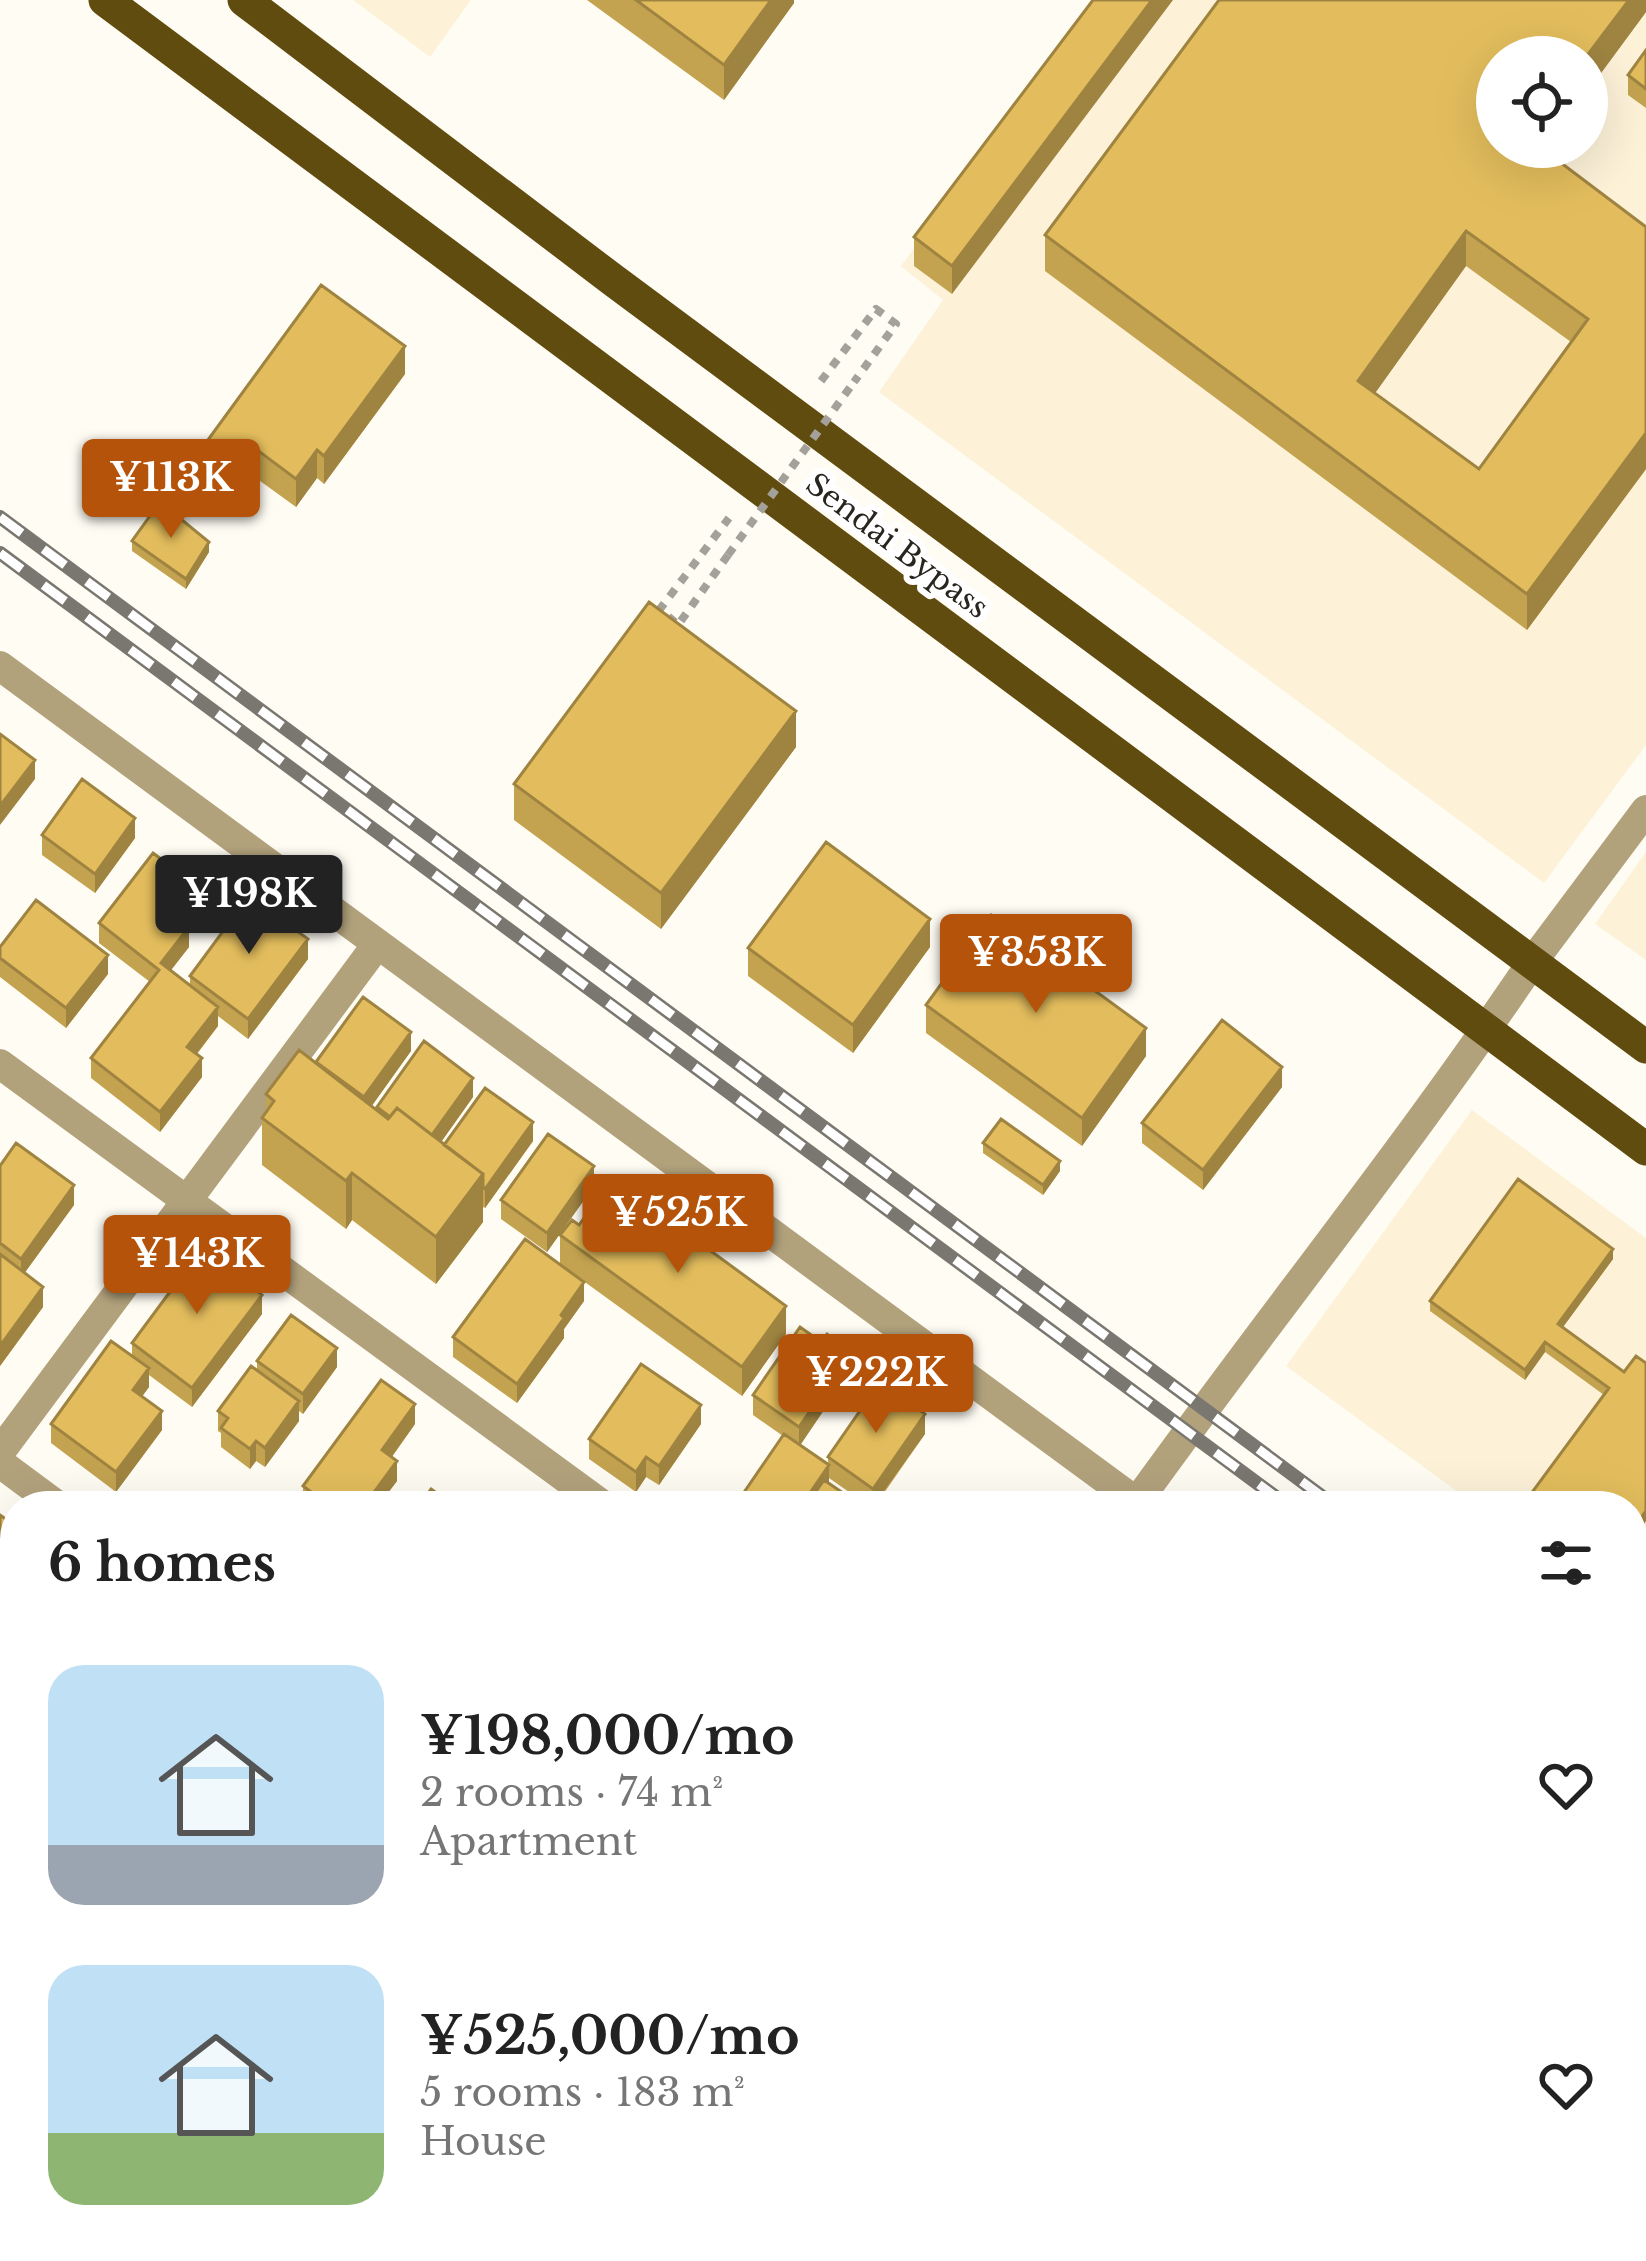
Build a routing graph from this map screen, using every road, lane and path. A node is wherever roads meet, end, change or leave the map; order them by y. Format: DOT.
graph roads {
  1 [pos="105,0"];
  2 [pos="244,0"];
  3 [pos="816,387"];
  4 [pos="729,518"];
  5 [pos="0,666"];
  6 [pos="1646,810"];
  7 [pos="376,946"];
  8 [pos="1534,962"];
  9 [pos="1486,1031"];
  10 [pos="1646,1047"];
  11 [pos="0,1064"];
  12 [pos="1646,1149"];
  13 [pos="184,1202"];
  14 [pos="0,1452"];
  15 [pos="0,1463"];
  16 [pos="38,1491"];
  17 [pos="583,1491"];
  18 [pos="1119,1491"];
  19 [pos="1147,1491"];
  1 -- 9 [label="highway, Sendai Bypass"];
  2 -- 8 [label="highway, Sendai Bypass"];
  3 -- 4 [label="path, bridge"];
  5 -- 7 [label="street"];
  6 -- 8 [label="street"];
  7 -- 13 [label="street"];
  7 -- 18 [label="street"];
  8 -- 9 [label="street"];
  8 -- 10 [label="highway, Sendai Bypass"];
  9 -- 12 [label="highway, Sendai Bypass"];
  9 -- 19 [label="street"];
  11 -- 13 [label="street"];
  13 -- 14 [label="street"];
  13 -- 17 [label="street"];
  15 -- 16 [label="street"];
}
